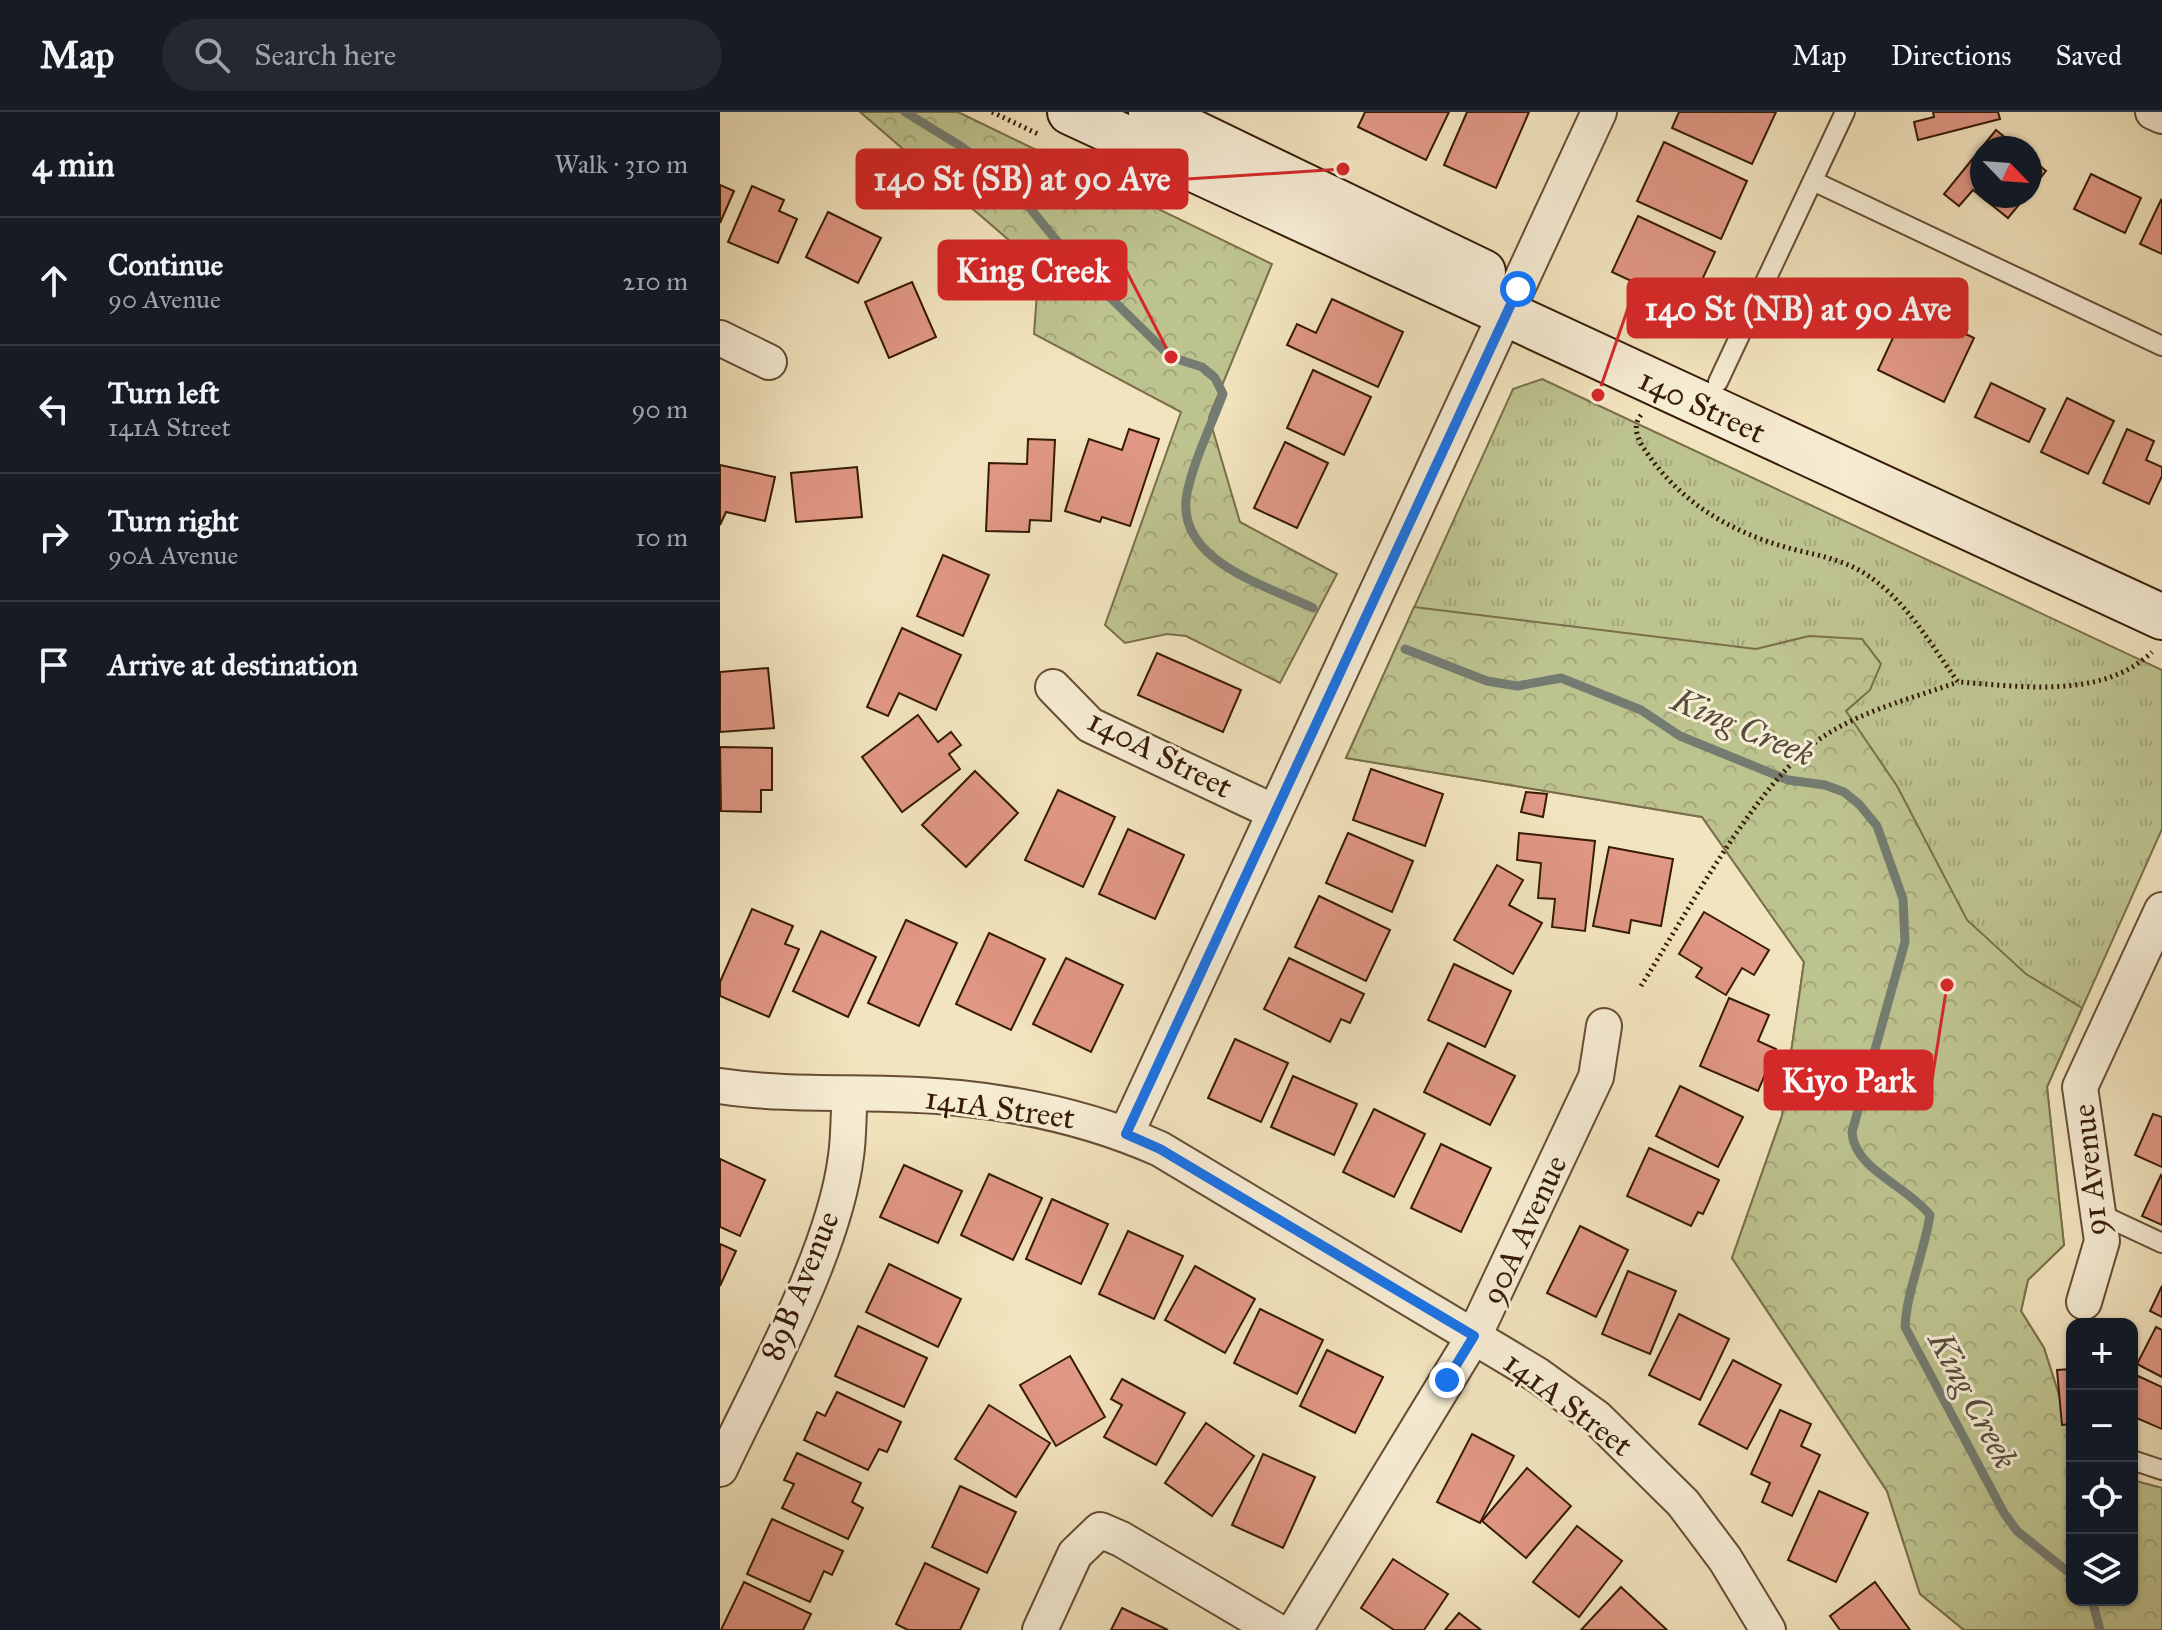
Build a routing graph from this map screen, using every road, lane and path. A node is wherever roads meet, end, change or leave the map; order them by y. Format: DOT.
graph roads {
  1 [pos="1070,112"];
  2 [pos="1151,112"];
  3 [pos="1599,112"];
  4 [pos="1845,112"];
  5 [pos="2153,112"];
  6 [pos="2162,116"];
  7 [pos="1813,181"];
  8 [pos="1512,302"];
  9 [pos="720,338"];
  10 [pos="2162,346"];
  11 [pos="769,362"];
  12 [pos="1718,382"];
  13 [pos="1641,415"];
  14 [pos="2162,583"];
  15 [pos="2157,634"];
  16 [pos="1958,682"];
  17 [pos="1053,687"];
  18 [pos="1274,812"];
  19 [pos="2162,910"];
  20 [pos="1641,986"];
  21 [pos="1604,1026"];
  22 [pos="720,1086"];
  23 [pos="850,1095"];
  24 [pos="1126,1134"];
  25 [pos="2100,1214"];
  26 [pos="2162,1243"];
  27 [pos="2084,1302"];
  28 [pos="1474,1336"];
  29 [pos="2138,1462"];
  30 [pos="720,1469"];
  31 [pos="2162,1470"];
  32 [pos="1040,1630"];
  33 [pos="1275,1630"];
  34 [pos="1295,1630"];
  35 [pos="1768,1630"];
  1 -- 8 [label="main road, 140 Street"];
  2 -- 8 [label="main road, 140 Street"];
  3 -- 8 [label="street"];
  4 -- 7 [label="lane"];
  5 -- 6 [label="street"];
  7 -- 10 [label="lane"];
  7 -- 12 [label="lane"];
  8 -- 12 [label="main road, 140 Street"];
  8 -- 15 [label="main road, 140 Street"];
  8 -- 18 [label="street"];
  9 -- 11 [label="street"];
  12 -- 14 [label="main road, 140 Street"];
  13 -- 16 [label="path"];
  15 -- 16 [label="path"];
  16 -- 20 [label="path"];
  17 -- 18 [label="street, 140A Street"];
  18 -- 24 [label="street"];
  19 -- 25 [label="street, 91 Avenue"];
  21 -- 28 [label="street, 90A Avenue"];
  22 -- 23 [label="street, 141A Street"];
  23 -- 24 [label="street, 141A Street"];
  23 -- 30 [label="street, 89B Avenue"];
  24 -- 28 [label="street, 141A Street"];
  25 -- 26 [label="lane"];
  25 -- 27 [label="street, 91 Avenue"];
  28 -- 34 [label="street, 90A Avenue"];
  28 -- 35 [label="street, 141A Street"];
  29 -- 31 [label="lane"];
  32 -- 33 [label="street"];
}
